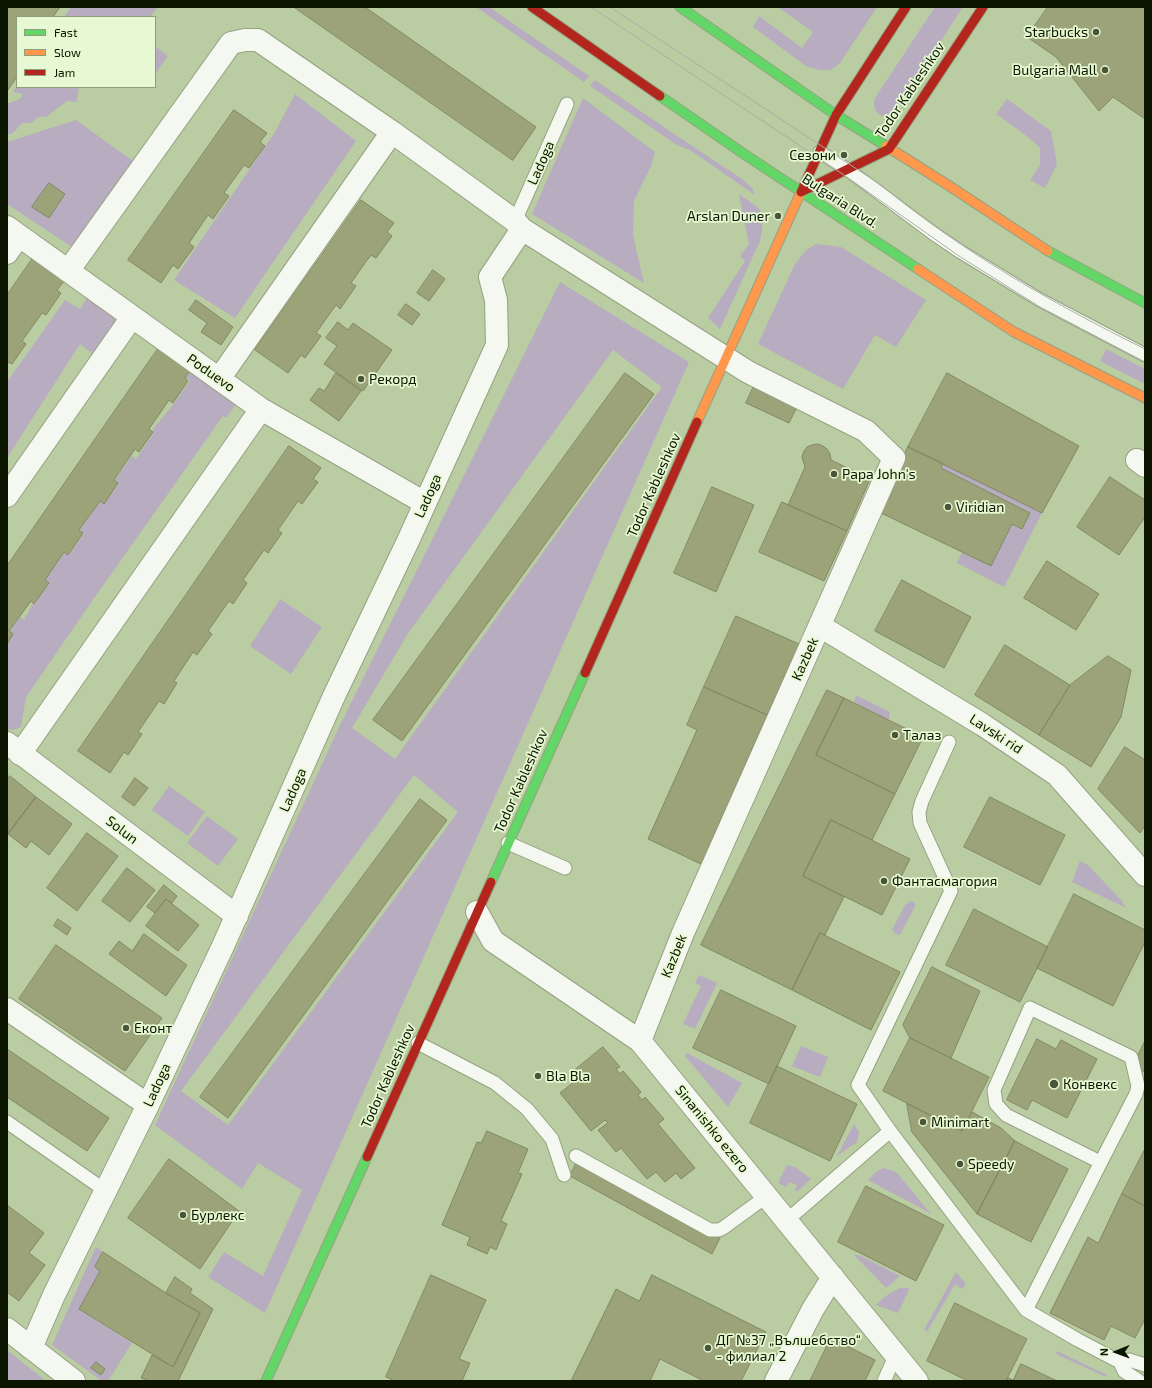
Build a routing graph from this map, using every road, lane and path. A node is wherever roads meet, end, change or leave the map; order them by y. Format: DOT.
graph roads {
  1 [pos="532,7"];
  2 [pos="680,7"];
  3 [pos="906,7"];
  4 [pos="983,7"];
  5 [pos="568,104"];
  6 [pos="836,115"];
  7 [pos="392,132"];
  8 [pos="888,149"];
  9 [pos="820,152"];
  10 [pos="847,170"];
  11 [pos="802,192"];
  12 [pos="519,225"];
  13 [pos="11,239"];
  14 [pos="68,271"];
  15 [pos="1145,303"];
  16 [pos="132,317"];
  17 [pos="1145,355"];
  18 [pos="726,359"];
  19 [pos="219,379"];
  20 [pos="1145,398"];
  21 [pos="261,409"];
  22 [pos="7,496"];
  23 [pos="425,503"];
  24 [pos="820,626"];
  25 [pos="949,742"];
  26 [pos="14,749"];
  27 [pos="508,843"];
  28 [pos="565,868"];
  29 [pos="1145,875"];
  30 [pos="477,912"];
  31 [pos="237,916"];
  32 [pos="7,1009"];
  33 [pos="640,1042"];
  34 [pos="418,1043"];
  35 [pos="148,1105"];
  36 [pos="7,1122"];
  37 [pos="890,1131"];
  38 [pos="576,1156"];
  39 [pos="1100,1162"];
  40 [pos="564,1176"];
  41 [pos="106,1191"];
  42 [pos="767,1196"];
  43 [pos="786,1220"];
  44 [pos="833,1277"];
  45 [pos="1026,1310"];
  46 [pos="7,1329"];
  47 [pos="31,1348"];
  48 [pos="896,1354"];
  49 [pos="1120,1362"];
  50 [pos="1145,1365"];
  51 [pos="74,1381"];
  52 [pos="266,1381"];
  53 [pos="776,1381"];
  54 [pos="884,1381"];
  55 [pos="917,1381"];
  56 [pos="1139,1381"];
  1 -- 11 [label="main road, Bulgaria Blvd."];
  2 -- 6 [label="main road"];
  3 -- 6 [label="main road, Todor Kableshkov"];
  4 -- 8 [label="main road, Todor Kableshkov"];
  5 -- 12 [label="lane, Ladoga"];
  6 -- 8 [label="main road"];
  6 -- 9 [label="main road, Todor Kableshkov"];
  7 -- 12 [label="street"];
  7 -- 14 [label="street"];
  7 -- 19 [label="street"];
  8 -- 10 [label="main road, Todor Kableshkov"];
  8 -- 15 [label="main road"];
  9 -- 10 [label="lane"];
  9 -- 11 [label="main road, Todor Kableshkov"];
  10 -- 11 [label="main road, Todor Kableshkov"];
  10 -- 17 [label="lane"];
  11 -- 18 [label="main road, Todor Kableshkov"];
  11 -- 20 [label="main road, Bulgaria Blvd."];
  12 -- 18 [label="street"];
  12 -- 23 [label="street, Ladoga"];
  13 -- 14 [label="street, Poduevo"];
  14 -- 16 [label="street, Poduevo"];
  16 -- 19 [label="street, Poduevo"];
  16 -- 22 [label="street"];
  18 -- 24 [label="street, Kazbek"];
  18 -- 27 [label="main road, Todor Kableshkov"];
  19 -- 21 [label="street, Poduevo"];
  21 -- 23 [label="street, Poduevo"];
  21 -- 26 [label="street"];
  23 -- 31 [label="street, Ladoga"];
  24 -- 29 [label="street, Lavski rid"];
  24 -- 33 [label="street, Kazbek"];
  25 -- 37 [label="lane"];
  26 -- 31 [label="street, Solun"];
  27 -- 28 [label="lane"];
  27 -- 30 [label="main road, Todor Kableshkov"];
  30 -- 33 [label="street, Sinanishko ezero"];
  30 -- 34 [label="main road, Todor Kableshkov"];
  31 -- 35 [label="street, Ladoga"];
  32 -- 35 [label="street"];
  33 -- 42 [label="street, Sinanishko ezero"];
  34 -- 40 [label="lane"];
  34 -- 52 [label="main road, Todor Kableshkov"];
  35 -- 41 [label="street, Ladoga"];
  36 -- 41 [label="lane"];
  37 -- 43 [label="lane"];
  37 -- 45 [label="lane"];
  38 -- 42 [label="lane"];
  39 -- 39 [label="lane"];
  39 -- 45 [label="lane"];
  41 -- 47 [label="street, Ladoga"];
  42 -- 43 [label="street, Sinanishko ezero"];
  43 -- 44 [label="street, Sinanishko ezero"];
  44 -- 48 [label="street, Sinanishko ezero"];
  44 -- 53 [label="street"];
  45 -- 49 [label="lane"];
  46 -- 47 [label="street"];
  47 -- 51 [label="street"];
  48 -- 54 [label="lane"];
  48 -- 55 [label="street, Sinanishko ezero"];
  49 -- 50 [label="lane"];
  49 -- 56 [label="lane"];
}
